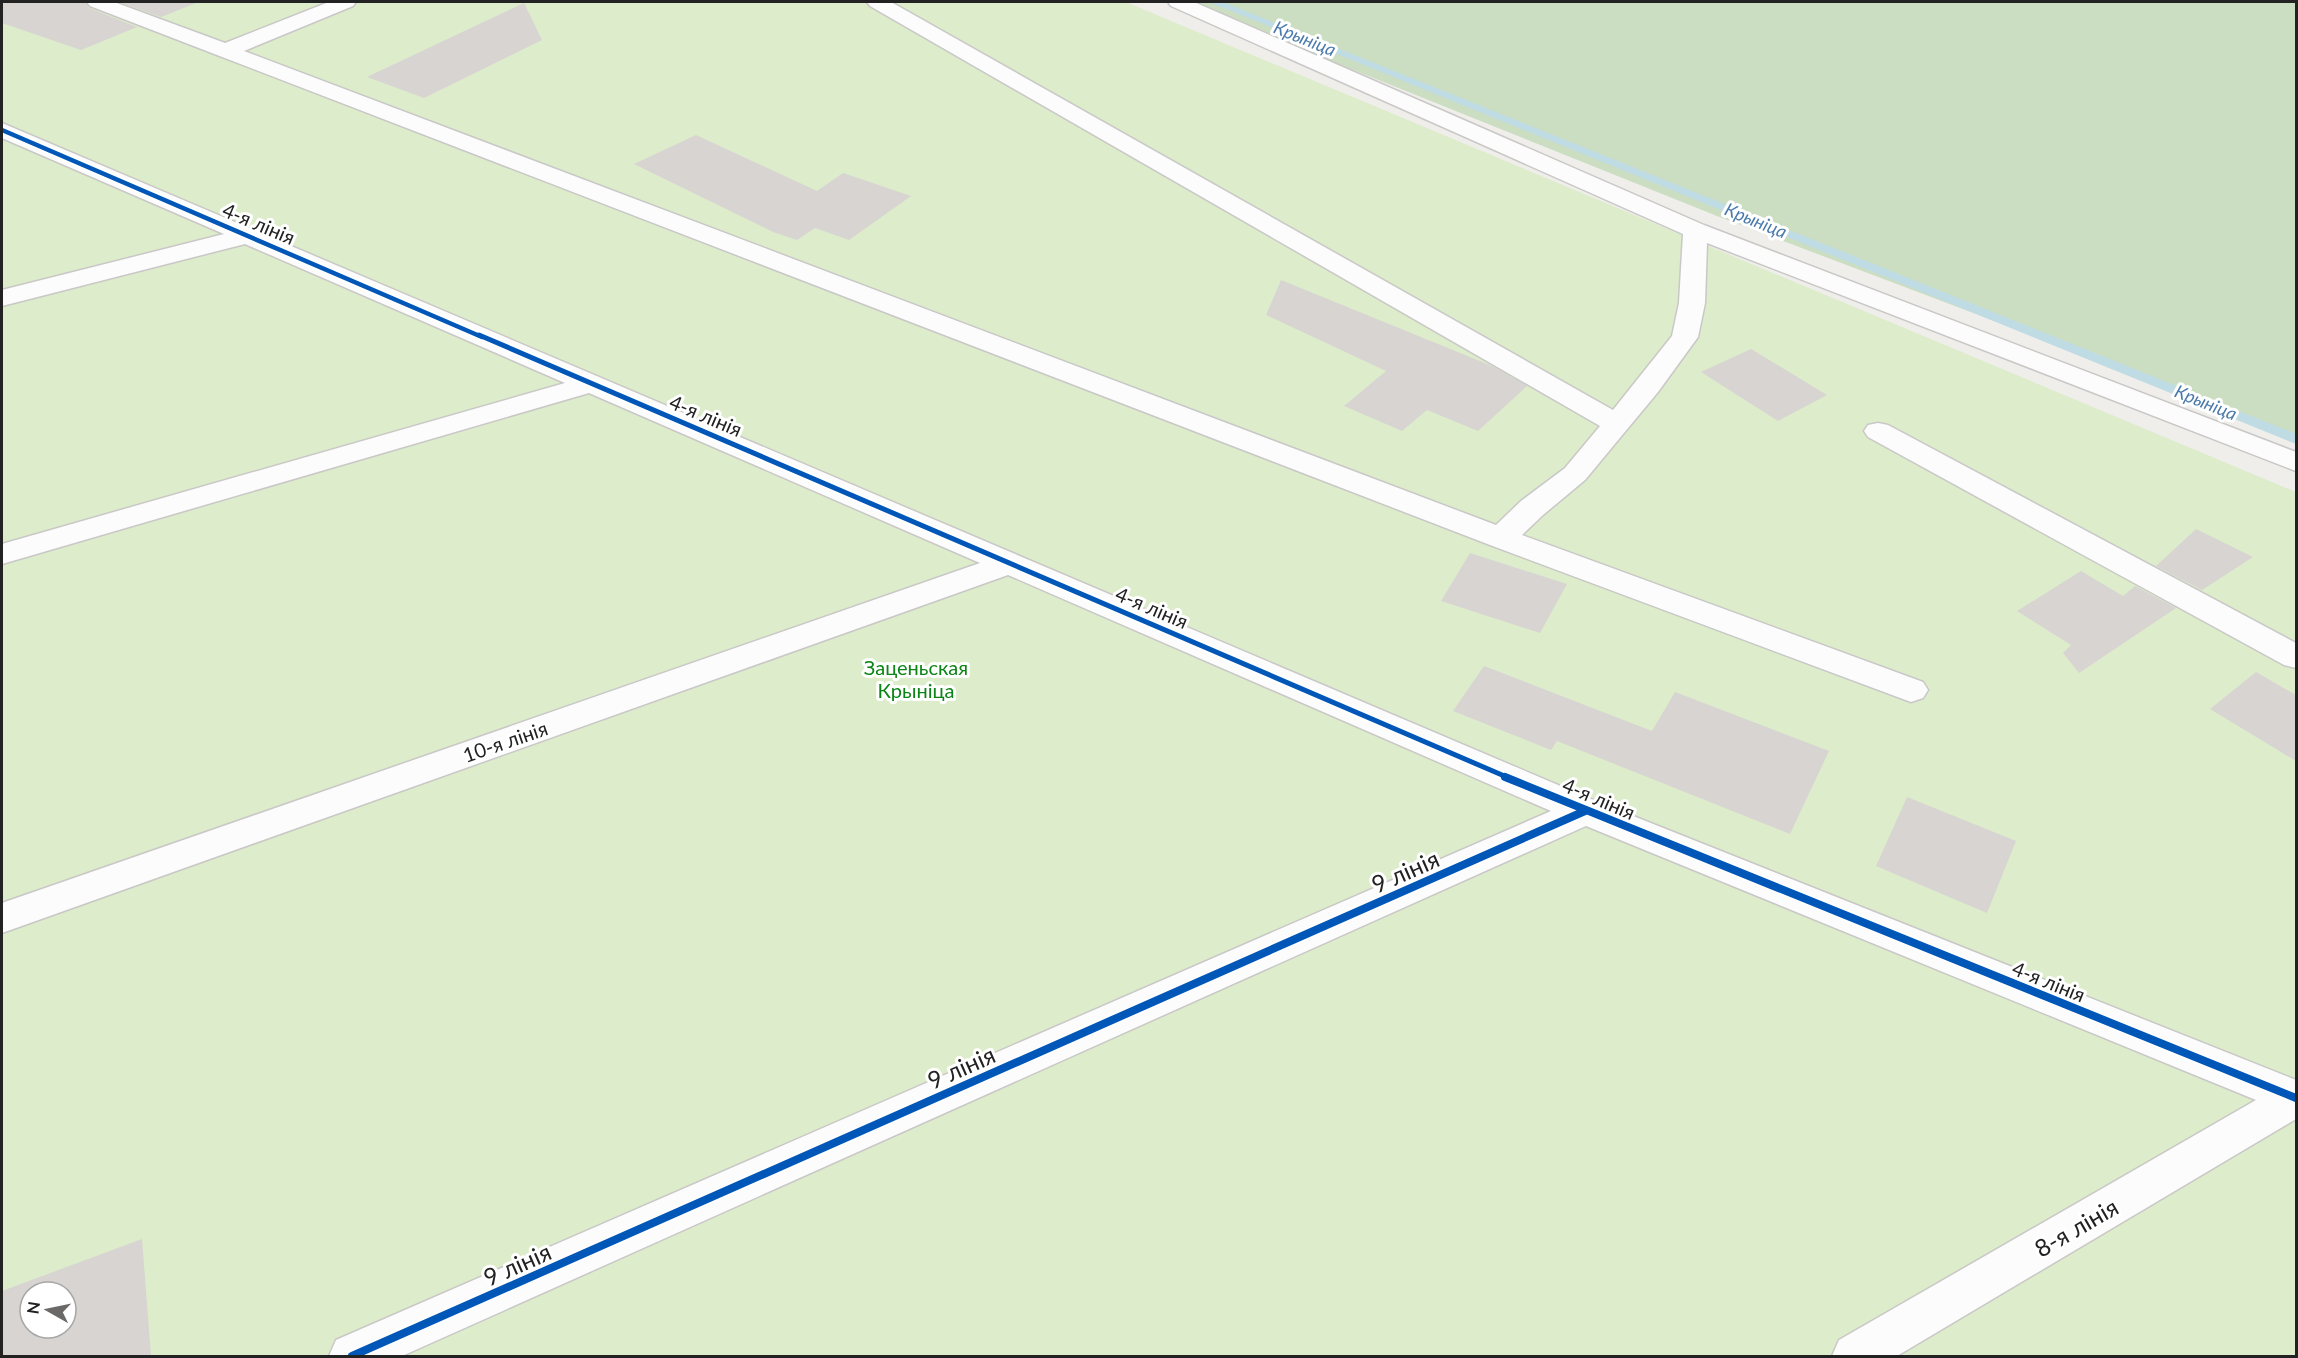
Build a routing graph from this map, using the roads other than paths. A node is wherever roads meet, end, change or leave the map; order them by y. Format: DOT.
graph roads {
  1 [pos="97,2"];
  2 [pos="346,2"];
  3 [pos="878,2"];
  4 [pos="1178,2"];
  5 [pos="224,51"];
  6 [pos="2,129"];
  7 [pos="1695,230"];
  8 [pos="247,236"];
  9 [pos="2,298"];
  10 [pos="591,384"];
  11 [pos="1615,423"];
  12 [pos="1878,431"];
  13 [pos="2296,462"];
  14 [pos="1501,538"];
  15 [pos="2,554"];
  16 [pos="1009,564"];
  17 [pos="2296,657"];
  18 [pos="1911,690"];
  19 [pos="1585,811"];
  20 [pos="2,918"];
  21 [pos="2296,1098"];
  22 [pos="352,1356"];
  23 [pos="1855,1356"];
  1 -- 5 [label="street"];
  2 -- 5 [label="street"];
  3 -- 11 [label="street"];
  4 -- 7 [label="street"];
  5 -- 14 [label="street"];
  6 -- 8 [label="street, 4-я лінія"];
  7 -- 11 [label="street"];
  7 -- 13 [label="street"];
  8 -- 9 [label="street"];
  8 -- 10 [label="street, 4-я лінія"];
  10 -- 15 [label="street"];
  10 -- 16 [label="street, 4-я лінія"];
  11 -- 14 [label="street"];
  12 -- 17 [label="street"];
  14 -- 18 [label="street"];
  16 -- 19 [label="street, 4-я лінія"];
  16 -- 20 [label="street, 10-я лінія"];
  19 -- 21 [label="street, 4-я лінія"];
  19 -- 22 [label="street, 9 лінія"];
  21 -- 23 [label="street, 8-я лінія"];
}
